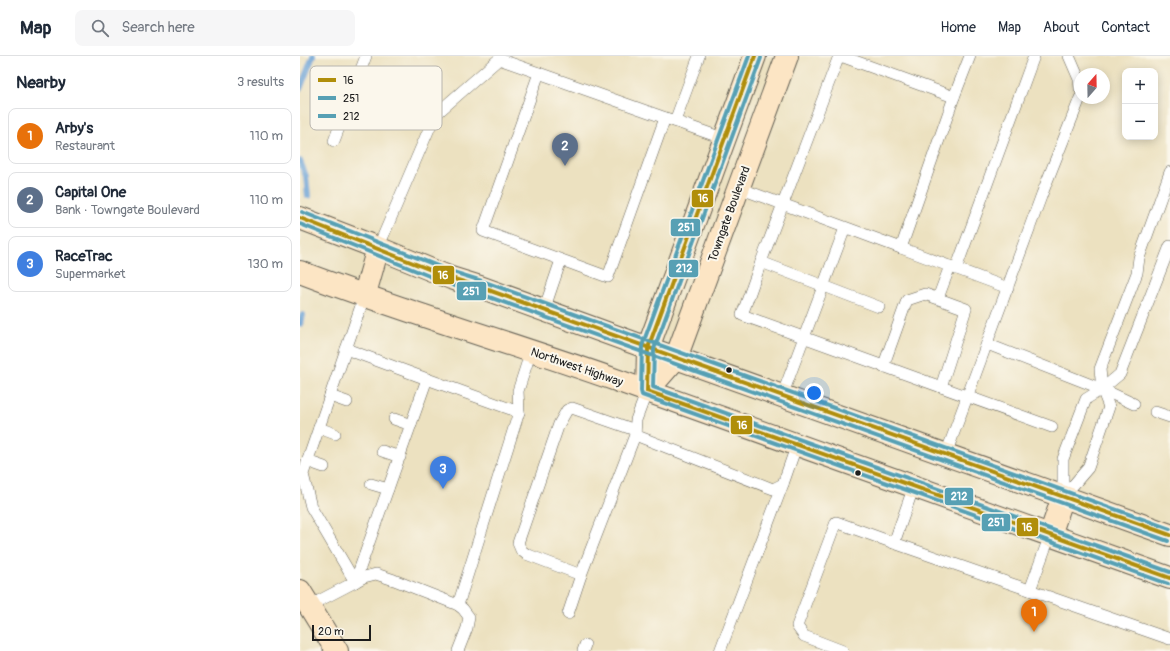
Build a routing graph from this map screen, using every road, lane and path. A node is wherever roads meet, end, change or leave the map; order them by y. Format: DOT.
graph roads {
  1 [pos="366,56"];
  2 [pos="699,56"];
  3 [pos="755,56"];
  4 [pos="787,56"];
  5 [pos="840,56"];
  6 [pos="1034,56"];
  7 [pos="1069,56"];
  8 [pos="500,57"];
  9 [pos="965,57"];
  10 [pos="362,66"];
  11 [pos="1075,68"];
  12 [pos="539,73"];
  13 [pos="954,97"];
  14 [pos="1078,104"];
  15 [pos="442,109"];
  16 [pos="670,120"];
  17 [pos="338,130"];
  18 [pos="429,130"];
  19 [pos="725,139"];
  20 [pos="334,141"];
  21 [pos="1170,172"];
  22 [pos="739,188"];
  23 [pos="783,205"];
  24 [pos="300,218"];
  25 [pos="845,228"];
  26 [pos="1170,246"];
  27 [pos="378,248"];
  28 [pos="901,248"];
  29 [pos="561,260"];
  30 [pos="761,262"];
  31 [pos="953,267"];
  32 [pos="300,272"];
  33 [pos="823,286"];
  34 [pos="1008,288"];
  35 [pos="364,297"];
  36 [pos="938,298"];
  37 [pos="879,307"];
  38 [pos="544,310"];
  39 [pos="804,338"];
  40 [pos="987,344"];
  41 [pos="648,348"];
  42 [pos="346,350"];
  43 [pos="531,351"];
  44 [pos="676,358"];
  45 [pos="883,367"];
  46 [pos="427,379"];
  47 [pos="941,387"];
  48 [pos="1102,389"];
  49 [pos="647,391"];
  50 [pos="330,396"];
  51 [pos="782,396"];
  52 [pos="968,396"];
  53 [pos="347,402"];
  54 [pos="1134,404"];
  55 [pos="519,412"];
  56 [pos="1155,412"];
  57 [pos="1170,417"];
  58 [pos="394,419"];
  59 [pos="411,425"];
  60 [pos="1052,427"];
  61 [pos="319,428"];
  62 [pos="635,433"];
  63 [pos="335,434"];
  64 [pos="798,444"];
  65 [pos="382,451"];
  66 [pos="946,454"];
  67 [pos="400,457"];
  68 [pos="307,461"];
  69 [pos="324,467"];
  70 [pos="370,484"];
  71 [pos="783,484"];
  72 [pos="914,486"];
  73 [pos="388,490"];
  74 [pos="1063,497"];
  75 [pos="1170,535"];
  76 [pos="1050,536"];
  77 [pos="894,543"];
  78 [pos="581,575"];
  79 [pos="1170,578"];
  80 [pos="355,582"];
  81 [pos="1030,590"];
  82 [pos="305,599"];
  83 [pos="458,605"];
  84 [pos="568,614"];
  85 [pos="1170,639"];
  86 [pos="336,651"];
  87 [pos="458,651"];
  88 [pos="720,651"];
  89 [pos="843,651"];
  1 -- 10 [label="lane"];
  2 -- 16 [label="lane"];
  3 -- 19 [label="main road"];
  4 -- 22 [label="main road, Towngate Boulevard"];
  5 -- 13 [label="lane"];
  5 -- 23 [label="lane"];
  6 -- 31 [label="lane"];
  7 -- 11 [label="lane"];
  8 -- 12 [label="lane"];
  8 -- 15 [label="lane"];
  9 -- 13 [label="lane"];
  12 -- 16 [label="lane"];
  12 -- 29 [label="lane"];
  13 -- 28 [label="lane"];
  14 -- 34 [label="lane"];
  16 -- 19 [label="lane"];
  16 -- 29 [label="lane"];
  17 -- 20 [label="lane"];
  18 -- 27 [label="lane"];
  19 -- 41 [label="main road"];
  21 -- 48 [label="lane"];
  22 -- 23 [label="lane"];
  22 -- 44 [label="main road, Towngate Boulevard"];
  23 -- 25 [label="lane"];
  23 -- 30 [label="lane"];
  24 -- 27 [label="main road"];
  25 -- 28 [label="lane"];
  25 -- 33 [label="lane"];
  26 -- 48 [label="lane"];
  27 -- 35 [label="main road"];
  27 -- 38 [label="main road"];
  28 -- 31 [label="lane"];
  29 -- 38 [label="lane"];
  30 -- 33 [label="lane"];
  30 -- 39 [label="lane"];
  31 -- 34 [label="lane"];
  31 -- 36 [label="lane"];
  32 -- 35 [label="main road, Northwest Highway"];
  33 -- 37 [label="lane"];
  33 -- 39 [label="lane"];
  34 -- 40 [label="lane"];
  35 -- 42 [label="lane"];
  35 -- 43 [label="main road, Northwest Highway"];
  36 -- 45 [label="lane"];
  36 -- 47 [label="lane"];
  38 -- 41 [label="main road"];
  39 -- 45 [label="lane"];
  39 -- 51 [label="lane"];
  40 -- 48 [label="lane"];
  40 -- 52 [label="lane"];
  41 -- 44 [label="main road"];
  41 -- 49 [label="main road"];
  42 -- 46 [label="lane"];
  42 -- 50 [label="lane"];
  43 -- 49 [label="main road, Northwest Highway"];
  43 -- 55 [label="lane"];
  44 -- 49 [label="main road, Towngate Boulevard"];
  44 -- 51 [label="main road"];
  45 -- 47 [label="lane"];
  46 -- 55 [label="lane"];
  46 -- 59 [label="lane"];
  47 -- 52 [label="lane"];
  48 -- 54 [label="lane"];
  48 -- 74 [label="lane"];
  48 -- 74 [label="lane"];
  49 -- 62 [label="lane"];
  49 -- 64 [label="main road, Northwest Highway"];
  50 -- 53 [label="lane"];
  50 -- 61 [label="lane"];
  51 -- 66 [label="main road"];
  52 -- 60 [label="lane"];
  52 -- 66 [label="lane"];
  55 -- 83 [label="lane"];
  56 -- 57 [label="lane"];
  58 -- 59 [label="lane"];
  59 -- 67 [label="lane"];
  61 -- 63 [label="lane"];
  61 -- 68 [label="lane"];
  62 -- 71 [label="lane"];
  62 -- 78 [label="lane"];
  62 -- 78 [label="lane"];
  64 -- 71 [label="lane"];
  64 -- 72 [label="main road, Northwest Highway"];
  65 -- 67 [label="lane"];
  66 -- 74 [label="main road"];
  67 -- 73 [label="lane"];
  68 -- 69 [label="lane"];
  68 -- 80 [label="lane"];
  70 -- 73 [label="lane"];
  71 -- 88 [label="lane"];
  72 -- 76 [label="main road, Northwest Highway"];
  72 -- 77 [label="lane"];
  73 -- 80 [label="lane"];
  74 -- 75 [label="main road"];
  74 -- 76 [label="main road"];
  76 -- 79 [label="main road, Northwest Highway"];
  76 -- 81 [label="lane"];
  77 -- 81 [label="lane"];
  77 -- 89 [label="lane"];
  78 -- 84 [label="lane"];
  80 -- 82 [label="lane"];
  80 -- 83 [label="lane"];
  81 -- 85 [label="lane"];
  82 -- 86 [label="main road"];
  83 -- 87 [label="lane"];
}
